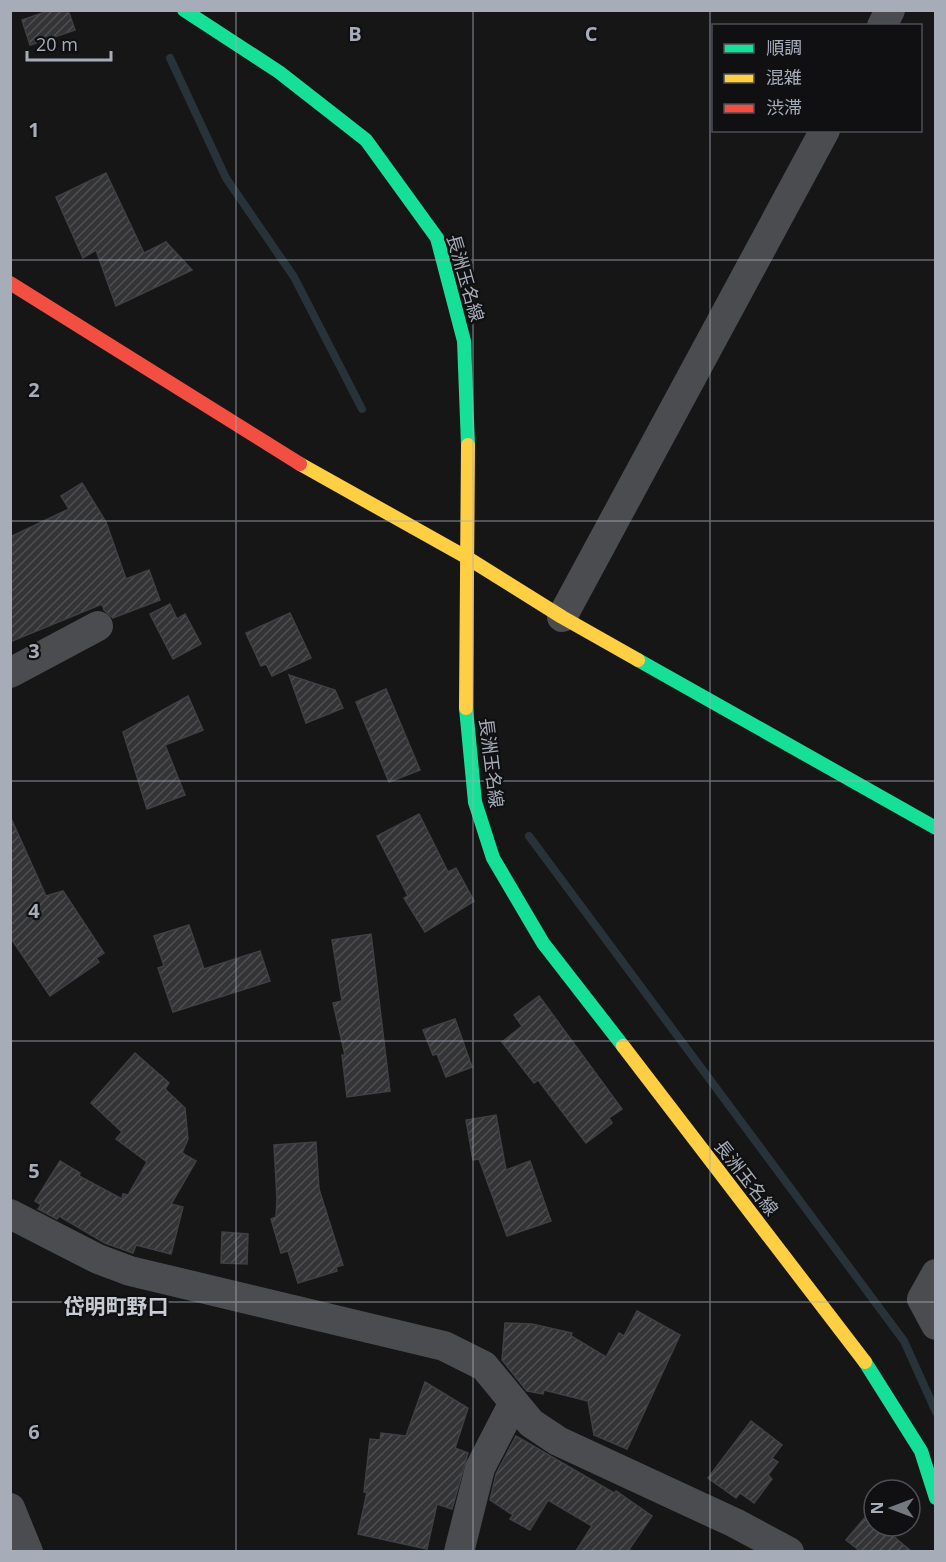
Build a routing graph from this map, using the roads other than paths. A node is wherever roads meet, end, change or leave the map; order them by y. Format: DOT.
graph roads {
  1 [pos="183,10"];
  2 [pos="890,10"];
  3 [pos="883,24"];
  4 [pos="824,132"];
  5 [pos="10,283"];
  6 [pos="466,557"];
  7 [pos="562,617"];
  8 [pos="98,626"];
  9 [pos="10,673"];
  10 [pos="936,828"];
  11 [pos="10,1214"];
  12 [pos="936,1274"];
  13 [pos="936,1326"];
  14 [pos="513,1404"];
  15 [pos="936,1498"];
  16 [pos="10,1508"];
  17 [pos="28,1551"];
  18 [pos="459,1551"];
  19 [pos="789,1551"];
  1 -- 6 [label="main road, 長洲玉名線"];
  2 -- 3 [label="street"];
  4 -- 7 [label="street"];
  5 -- 6 [label="main road"];
  6 -- 7 [label="main road"];
  6 -- 15 [label="main road, 長洲玉名線"];
  7 -- 10 [label="main road"];
  8 -- 9 [label="street"];
  11 -- 14 [label="street"];
  12 -- 13 [label="street"];
  14 -- 18 [label="street"];
  14 -- 19 [label="street"];
  16 -- 17 [label="street"];
}
